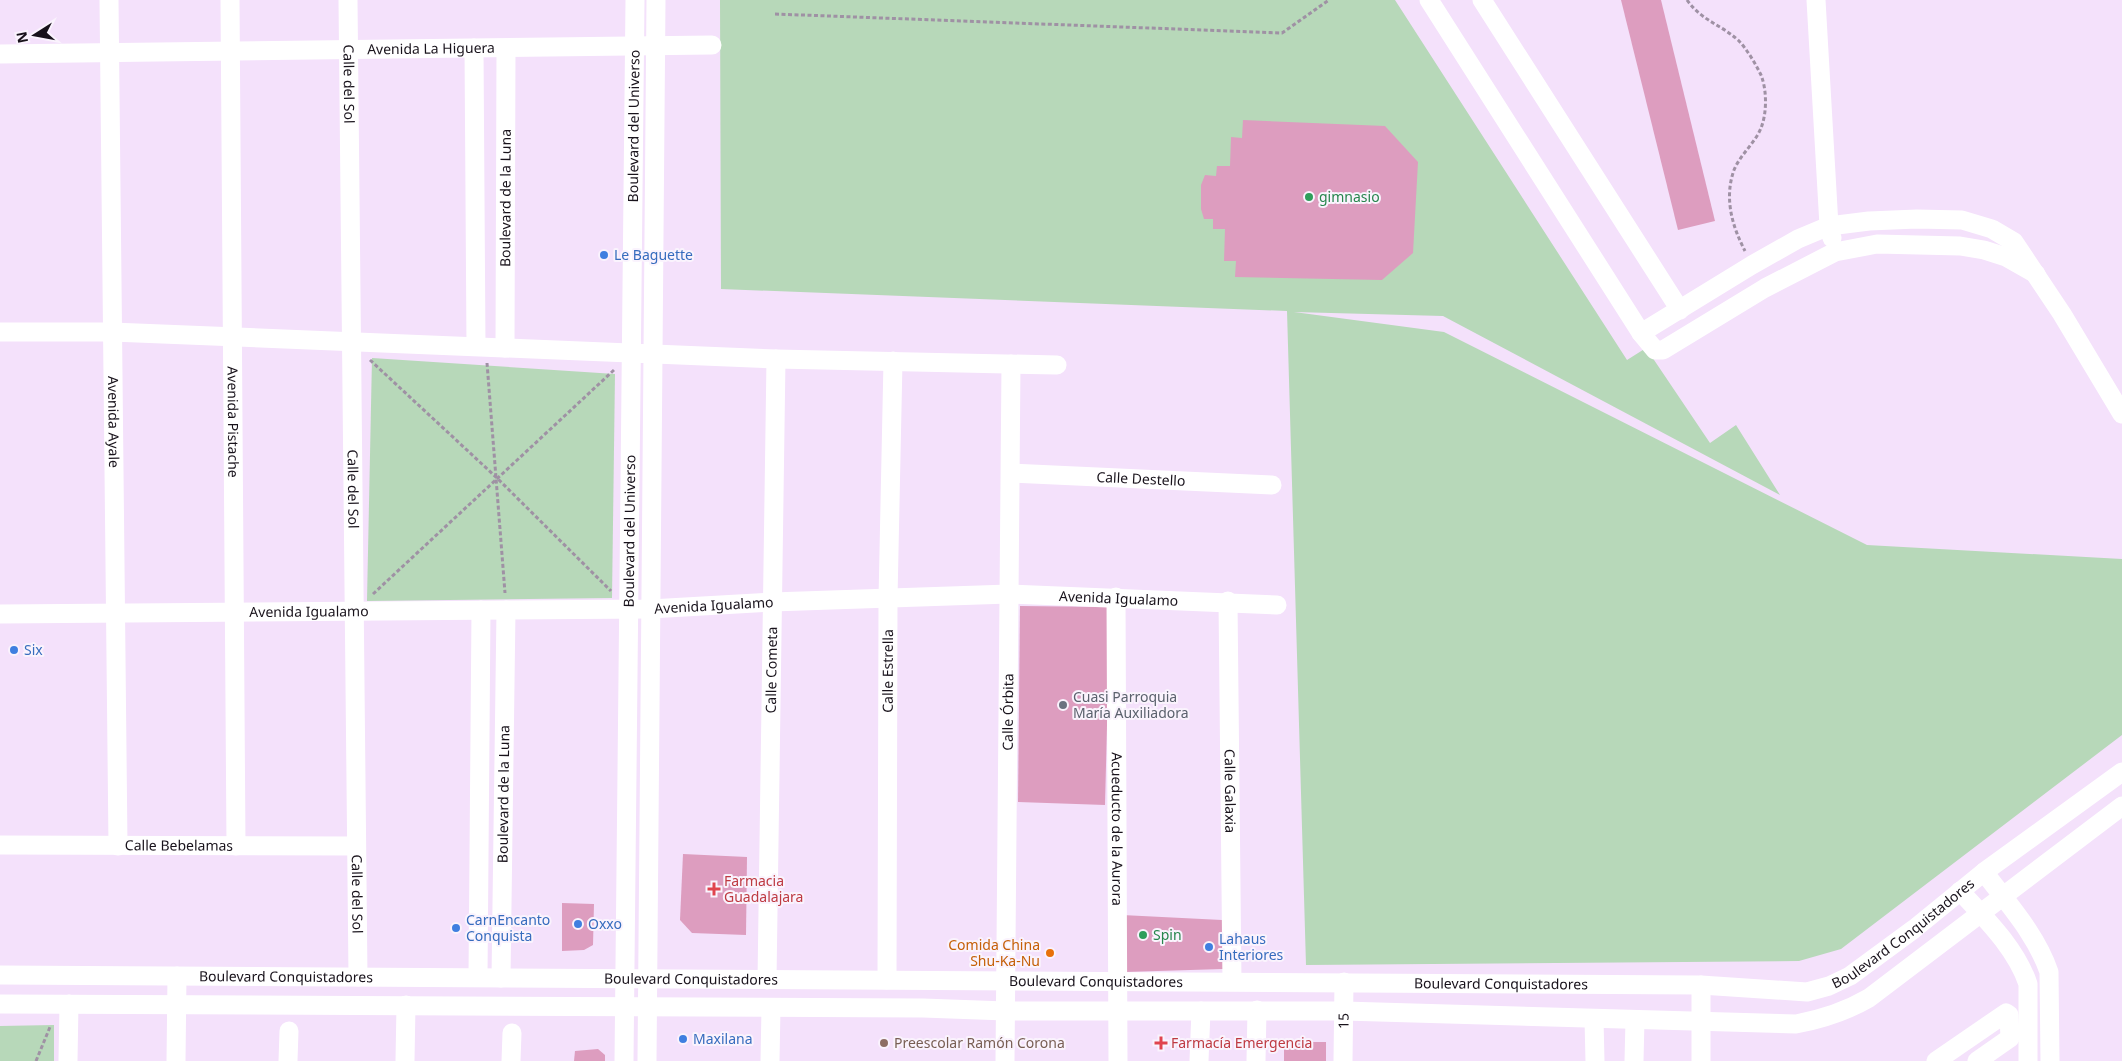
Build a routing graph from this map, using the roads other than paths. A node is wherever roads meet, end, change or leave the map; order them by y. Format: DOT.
graph roads {
  1 [pos="109,0"];
  2 [pos="230,0"];
  3 [pos="348,0"];
  4 [pos="636,0"];
  5 [pos="656,0"];
  6 [pos="1429,0"];
  7 [pos="1482,0"];
  8 [pos="1816,0"];
  9 [pos="712,45"];
  10 [pos="635,46"];
  11 [pos="656,46"];
  12 [pos="474,48"];
  13 [pos="506,48"];
  14 [pos="349,50"];
  15 [pos="230,52"];
  16 [pos="109,53"];
  17 [pos="0,54"];
  18 [pos="1829,226"];
  19 [pos="1835,252"];
  20 [pos="2036,274"];
  21 [pos="1680,310"];
  22 [pos="0,332"];
  23 [pos="112,332"];
  24 [pos="1641,333"];
  25 [pos="232,337"];
  26 [pos="351,342"];
  27 [pos="489,347"];
  28 [pos="632,353"];
  29 [pos="652,354"];
  30 [pos="776,359"];
  31 [pos="893,361"];
  32 [pos="1011,364"];
  33 [pos="1056,365"];
  34 [pos="2122,414"];
  35 [pos="1011,473"];
  36 [pos="1272,486"];
  37 [pos="1009,594"];
  38 [pos="1116,597"];
  39 [pos="888,599"];
  40 [pos="1228,601"];
  41 [pos="772,602"];
  42 [pos="1277,605"];
  43 [pos="629,609"];
  44 [pos="650,609"];
  45 [pos="481,610"];
  46 [pos="506,610"];
  47 [pos="354,611"];
  48 [pos="234,612"];
  49 [pos="116,613"];
  50 [pos="0,614"];
  51 [pos="2122,772"];
  52 [pos="627,795"];
  53 [pos="649,796"];
  54 [pos="2122,806"];
  55 [pos="479,844"];
  56 [pos="503,844"];
  57 [pos="0,845"];
  58 [pos="118,846"];
  59 [pos="236,846"];
  60 [pos="356,846"];
  61 [pos="1984,872"];
  62 [pos="1960,891"];
  63 [pos="2002,896"];
  64 [pos="1980,913"];
  65 [pos="2049,972"];
  66 [pos="0,975"];
  67 [pos="177,976"];
  68 [pos="358,977"];
  69 [pos="478,977"];
  70 [pos="501,978"];
  71 [pos="625,979"];
  72 [pos="647,979"];
  73 [pos="767,980"];
  74 [pos="886,980"];
  75 [pos="1232,981"];
  76 [pos="1006,982"];
  77 [pos="1344,982"];
  78 [pos="1116,983"];
  79 [pos="2028,984"];
  80 [pos="1701,985"];
  81 [pos="0,1004"];
  82 [pos="64,1004"];
  83 [pos="176,1004"];
  84 [pos="406,1005"];
  85 [pos="624,1006"];
  86 [pos="647,1007"];
  87 [pos="771,1008"];
  88 [pos="1117,1010"];
  89 [pos="1257,1010"];
  90 [pos="1344,1010"];
  91 [pos="1006,1011"];
  92 [pos="1201,1011"];
  93 [pos="1594,1018"];
  94 [pos="1634,1020"];
  95 [pos="1701,1022"];
  96 [pos="289,1031"];
  97 [pos="512,1033"];
  98 [pos="68,1061"];
  99 [pos="176,1061"];
  100 [pos="288,1061"];
  101 [pos="405,1061"];
  102 [pos="511,1061"];
  103 [pos="624,1061"];
  104 [pos="647,1061"];
  105 [pos="770,1061"];
  106 [pos="1005,1061"];
  107 [pos="1118,1061"];
  108 [pos="1199,1061"];
  109 [pos="1256,1061"];
  110 [pos="1343,1061"];
  111 [pos="1595,1061"];
  112 [pos="1634,1061"];
  113 [pos="1701,1061"];
  114 [pos="1936,1061"];
  115 [pos="1977,1061"];
  116 [pos="2028,1061"];
  117 [pos="2050,1061"];
  1 -- 16 [label="street, Avenida Ayale"];
  2 -- 15 [label="street, Avenida Pistache"];
  3 -- 14 [label="street, Calle del Sol"];
  4 -- 10 [label="street, Boulevard del Universo"];
  5 -- 11 [label="street, Boulevard del Universo"];
  6 -- 24 [label="street"];
  7 -- 21 [label="street"];
  8 -- 18 [label="street"];
  9 -- 11 [label="street, Avenida La Higuera"];
  10 -- 11 [label="street, Avenida La Higuera"];
  10 -- 13 [label="street, Avenida La Higuera"];
  10 -- 28 [label="street, Boulevard del Universo"];
  11 -- 29 [label="street, Boulevard del Universo"];
  12 -- 13 [label="street, Avenida La Higuera"];
  12 -- 14 [label="street, Avenida La Higuera"];
  12 -- 27 [label="street"];
  13 -- 27 [label="street, Boulevard de la Luna"];
  14 -- 15 [label="street, Avenida La Higuera"];
  14 -- 26 [label="street, Calle del Sol"];
  15 -- 16 [label="street, Avenida La Higuera"];
  15 -- 25 [label="street, Avenida Pistache"];
  16 -- 17 [label="street, Avenida La Higuera"];
  16 -- 23 [label="street, Avenida Ayale"];
  18 -- 19 [label="street"];
  18 -- 20 [label="street"];
  18 -- 21 [label="street"];
  19 -- 20 [label="street"];
  19 -- 24 [label="street"];
  20 -- 34 [label="street"];
  21 -- 24 [label="street"];
  22 -- 23 [label="street"];
  23 -- 25 [label="street"];
  23 -- 49 [label="street, Avenida Ayale"];
  25 -- 26 [label="street"];
  25 -- 48 [label="street, Avenida Pistache"];
  26 -- 27 [label="street"];
  26 -- 47 [label="street, Calle del Sol"];
  27 -- 28 [label="street"];
  28 -- 29 [label="street"];
  28 -- 43 [label="street, Boulevard del Universo"];
  29 -- 30 [label="street"];
  29 -- 44 [label="street, Boulevard del Universo"];
  30 -- 31 [label="street"];
  30 -- 41 [label="street, Calle Cometa"];
  31 -- 32 [label="street"];
  31 -- 39 [label="street, Calle Estrella"];
  32 -- 33 [label="street"];
  32 -- 35 [label="street, Calle Órbita"];
  35 -- 36 [label="street, Calle Destello"];
  35 -- 37 [label="street, Calle Órbita"];
  37 -- 38 [label="street, Avenida Igualamo"];
  37 -- 39 [label="street, Avenida Igualamo"];
  37 -- 76 [label="street, Calle Órbita"];
  38 -- 40 [label="street, Avenida Igualamo"];
  38 -- 78 [label="street, Acueducto de la Aurora"];
  39 -- 41 [label="street, Avenida Igualamo"];
  39 -- 74 [label="street, Calle Estrella"];
  40 -- 42 [label="street, Avenida Igualamo"];
  40 -- 75 [label="street, Calle Galaxia"];
  41 -- 44 [label="street, Avenida Igualamo"];
  41 -- 73 [label="street, Calle Cometa"];
  43 -- 44 [label="street, Avenida Igualamo"];
  43 -- 46 [label="street, Avenida Igualamo"];
  43 -- 52 [label="street, Boulevard del Universo"];
  44 -- 53 [label="street, Boulevard del Universo"];
  45 -- 46 [label="street, Avenida Igualamo"];
  45 -- 47 [label="street, Avenida Igualamo"];
  45 -- 55 [label="street, Boulevard de la Luna"];
  46 -- 56 [label="street, Boulevard de la Luna"];
  47 -- 48 [label="street, Avenida Igualamo"];
  47 -- 60 [label="street, Calle del Sol"];
  48 -- 49 [label="street, Avenida Igualamo"];
  48 -- 59 [label="street, Avenida Pistache"];
  49 -- 50 [label="street, Avenida Igualamo"];
  49 -- 58 [label="street, Avenida Ayale"];
  51 -- 61 [label="street, Boulevard Conquistadores"];
  52 -- 53 [label="street"];
  52 -- 71 [label="street, Boulevard del Universo"];
  53 -- 72 [label="street, Boulevard del Universo"];
  54 -- 63 [label="street, Boulevard Conquistadores"];
  55 -- 56 [label="street"];
  55 -- 69 [label="street, Boulevard de la Luna"];
  56 -- 70 [label="street, Boulevard de la Luna"];
  57 -- 58 [label="street, Calle Bebelamas"];
  58 -- 59 [label="street, Calle Bebelamas"];
  59 -- 60 [label="street, Calle Bebelamas"];
  60 -- 68 [label="street, Calle del Sol"];
  61 -- 62 [label="street, Boulevard Conquistadores"];
  61 -- 63 [label="street"];
  62 -- 64 [label="street"];
  62 -- 80 [label="street, Boulevard Conquistadores"];
  63 -- 64 [label="street, Boulevard Conquistadores"];
  63 -- 65 [label="street"];
  64 -- 79 [label="street"];
  64 -- 95 [label="street, Boulevard Conquistadores"];
  65 -- 79 [label="street"];
  65 -- 117 [label="street"];
  66 -- 67 [label="street, Boulevard Conquistadores"];
  67 -- 68 [label="street, Boulevard Conquistadores"];
  67 -- 83 [label="street"];
  68 -- 69 [label="street, Boulevard Conquistadores"];
  69 -- 70 [label="street, Boulevard Conquistadores"];
  70 -- 71 [label="street, Boulevard Conquistadores"];
  71 -- 72 [label="street, Boulevard Conquistadores"];
  71 -- 85 [label="street, Boulevard del Universo"];
  72 -- 73 [label="street, Boulevard Conquistadores"];
  72 -- 86 [label="street, Boulevard del Universo"];
  73 -- 74 [label="street, Boulevard Conquistadores"];
  74 -- 76 [label="street, Boulevard Conquistadores"];
  75 -- 77 [label="street, Boulevard Conquistadores"];
  75 -- 78 [label="street, Boulevard Conquistadores"];
  76 -- 78 [label="street, Boulevard Conquistadores"];
  76 -- 91 [label="street, Calle Órbita"];
  77 -- 80 [label="street, Boulevard Conquistadores"];
  77 -- 90 [label="street, 15"];
  78 -- 88 [label="street, Acueducto de la Aurora"];
  79 -- 116 [label="street"];
  80 -- 95 [label="street"];
  81 -- 82 [label="street, Boulevard Conquistadores"];
  82 -- 83 [label="street, Boulevard Conquistadores"];
  82 -- 98 [label="street"];
  83 -- 84 [label="street, Boulevard Conquistadores"];
  83 -- 99 [label="street"];
  84 -- 85 [label="street, Boulevard Conquistadores"];
  84 -- 101 [label="street"];
  85 -- 86 [label="street, Boulevard Conquistadores"];
  85 -- 103 [label="street, Boulevard del Universo"];
  86 -- 87 [label="street, Boulevard Conquistadores"];
  86 -- 104 [label="street, Boulevard del Universo"];
  87 -- 91 [label="street, Boulevard Conquistadores"];
  87 -- 105 [label="street"];
  88 -- 91 [label="street, Boulevard Conquistadores"];
  88 -- 92 [label="street, Boulevard Conquistadores"];
  88 -- 107 [label="street, Acueducto de la Aurora"];
  89 -- 90 [label="street, Boulevard Conquistadores"];
  89 -- 92 [label="street, Boulevard Conquistadores"];
  89 -- 109 [label="street"];
  90 -- 93 [label="street, Boulevard Conquistadores"];
  90 -- 110 [label="street, 15"];
  91 -- 106 [label="street, Calle Órbita"];
  92 -- 108 [label="street"];
  93 -- 94 [label="street, Boulevard Conquistadores"];
  93 -- 111 [label="street"];
  94 -- 95 [label="street, Boulevard Conquistadores"];
  94 -- 112 [label="street"];
  95 -- 113 [label="street"];
  96 -- 100 [label="street"];
  97 -- 102 [label="street"];
  114 -- 115 [label="street"];
}
